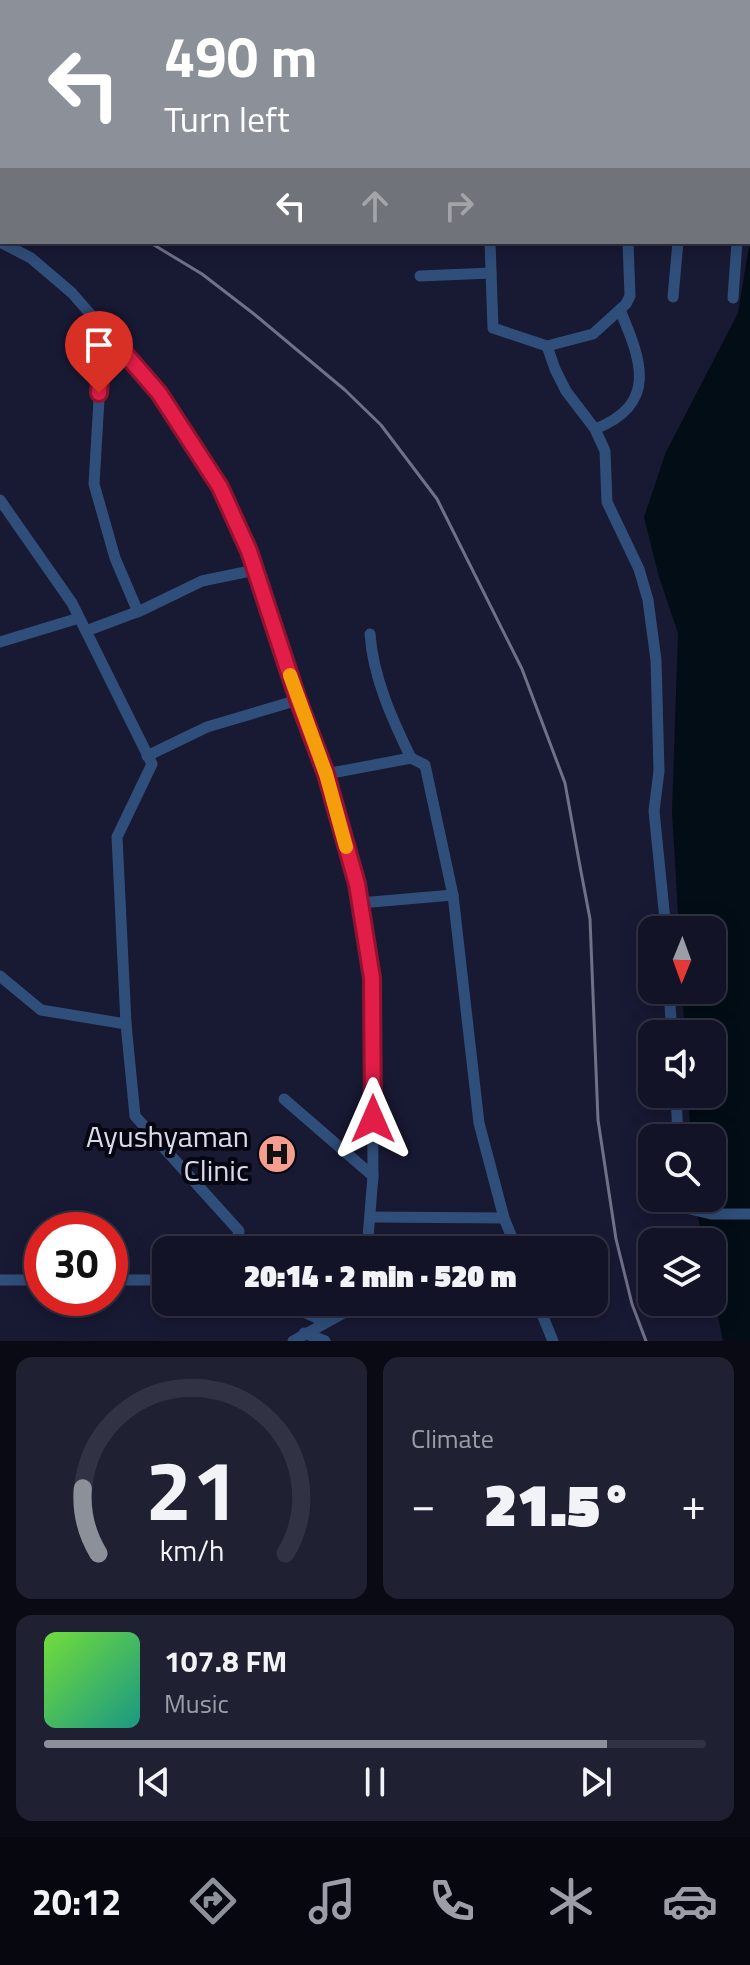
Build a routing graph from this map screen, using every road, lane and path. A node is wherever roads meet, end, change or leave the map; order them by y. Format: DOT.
graph roads {
  1 [pos="4,244"];
  2 [pos="490,244"];
  3 [pos="628,244"];
  4 [pos="678,244"];
  5 [pos="737,244"];
  6 [pos="491,273"];
  7 [pos="420,276"];
  8 [pos="673,297"];
  9 [pos="733,298"];
  10 [pos="620,310"];
  11 [pos="108,334"];
  12 [pos="547,346"];
  13 [pos="595,429"];
  14 [pos="0,501"];
  15 [pos="255,570"];
  16 [pos="138,612"];
  17 [pos="79,618"];
  18 [pos="86,631"];
  19 [pos="370,634"];
  20 [pos="0,642"];
  21 [pos="298,700"];
  22 [pos="147,756"];
  23 [pos="411,758"];
  24 [pos="326,774"];
  25 [pos="453,895"];
  26 [pos="360,903"];
  27 [pos="665,916"];
  28 [pos="0,976"];
  29 [pos="126,1024"];
  30 [pos="284,1099"];
  31 [pos="373,1176"];
  32 [pos="703,1212"];
  33 [pos="750,1214"];
  34 [pos="370,1217"];
  35 [pos="504,1218"];
  36 [pos="238,1236"];
  37 [pos="368,1236"];
  38 [pos="511,1236"];
  39 [pos="0,1280"];
  40 [pos="24,1280"];
  41 [pos="128,1280"];
  42 [pos="152,1280"];
  43 [pos="312,1316"];
  44 [pos="338,1316"];
  45 [pos="543,1316"];
  46 [pos="326,1322"];
  47 [pos="304,1333"];
  48 [pos="293,1341"];
  49 [pos="325,1341"];
  50 [pos="553,1341"];
  1 -- 11 [label="street"];
  2 -- 6 [label="street"];
  3 -- 10 [label="street"];
  4 -- 8 [label="street"];
  5 -- 9 [label="street"];
  6 -- 7 [label="street"];
  6 -- 12 [label="street"];
  10 -- 12 [label="street"];
  10 -- 13 [label="street"];
  11 -- 15 [label="street"];
  11 -- 16 [label="street"];
  12 -- 13 [label="street"];
  13 -- 27 [label="street"];
  14 -- 17 [label="street"];
  15 -- 16 [label="street"];
  15 -- 21 [label="street"];
  16 -- 18 [label="street"];
  17 -- 18 [label="street"];
  17 -- 20 [label="street"];
  18 -- 22 [label="street"];
  19 -- 23 [label="street"];
  21 -- 22 [label="street"];
  21 -- 24 [label="street"];
  22 -- 29 [label="street"];
  23 -- 24 [label="street"];
  23 -- 25 [label="street"];
  24 -- 26 [label="street"];
  25 -- 26 [label="street"];
  25 -- 35 [label="street"];
  26 -- 31 [label="street"];
  28 -- 29 [label="street"];
  29 -- 36 [label="street"];
  30 -- 31 [label="street"];
  31 -- 34 [label="street"];
  32 -- 33 [label="street"];
  34 -- 35 [label="street"];
  34 -- 37 [label="street"];
  35 -- 38 [label="street"];
  39 -- 40 [label="street"];
  41 -- 42 [label="street"];
  43 -- 46 [label="street"];
  44 -- 46 [label="street"];
  45 -- 50 [label="street"];
  46 -- 47 [label="street"];
  47 -- 48 [label="street"];
  47 -- 49 [label="street"];
}
